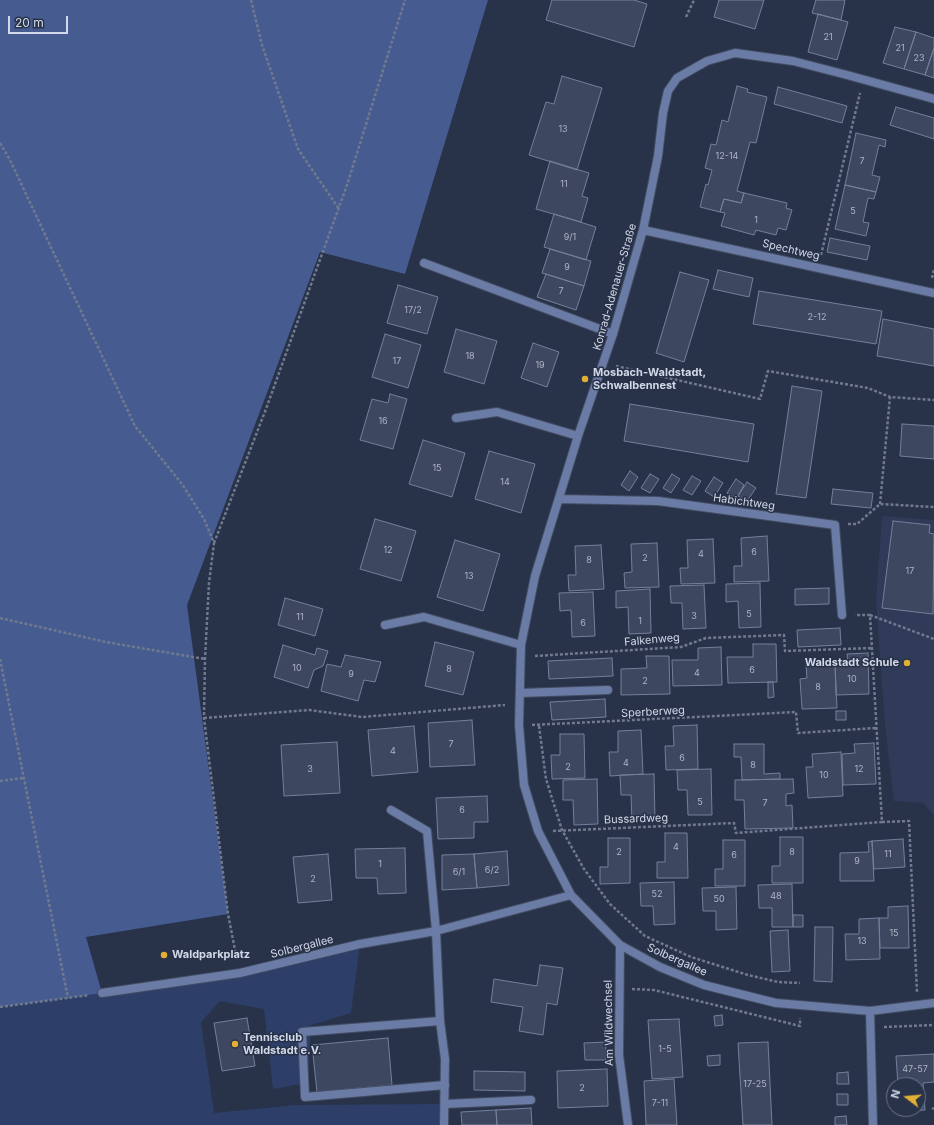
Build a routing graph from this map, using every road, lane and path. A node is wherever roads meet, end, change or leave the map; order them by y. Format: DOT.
graph roads {
  1 [pos="251,0"];
  2 [pos="405,0"];
  3 [pos="694,0"];
  4 [pos="686,16"];
  5 [pos="863,79"];
  6 [pos="934,99"];
  7 [pos="0,143"];
  8 [pos="339,209"];
  9 [pos="644,230"];
  10 [pos="424,263"];
  11 [pos="818,268"];
  12 [pos="934,294"];
  13 [pos="613,334"];
  14 [pos="604,363"];
  15 [pos="890,397"];
  16 [pos="934,400"];
  17 [pos="456,418"];
  18 [pos="578,436"];
  19 [pos="560,499"];
  20 [pos="880,504"];
  21 [pos="934,507"];
  22 [pos="835,525"];
  23 [pos="214,543"];
  24 [pos="842,615"];
  25 [pos="870,615"];
  26 [pos="0,618"];
  27 [pos="385,625"];
  28 [pos="934,639"];
  29 [pos="521,645"];
  30 [pos="872,648"];
  31 [pos="520,656"];
  32 [pos="205,658"];
  33 [pos="0,659"];
  34 [pos="1,666"];
  35 [pos="608,690"];
  36 [pos="520,693"];
  37 [pos="520,704"];
  38 [pos="204,718"];
  39 [pos="519,724"];
  40 [pos="539,726"];
  41 [pos="876,728"];
  42 [pos="23,778"];
  43 [pos="0,781"];
  44 [pos="391,810"];
  45 [pos="882,822"];
  46 [pos="562,830"];
  47 [pos="538,831"];
  48 [pos="572,895"];
  49 [pos="436,931"];
  50 [pos="620,945"];
  51 [pos="240,973"];
  52 [pos="800,983"];
  53 [pos="620,988"];
  54 [pos="102,993"];
  55 [pos="68,998"];
  56 [pos="934,1003"];
  57 [pos="918,1004"];
  58 [pos="800,1005"];
  59 [pos="0,1007"];
  60 [pos="870,1011"];
  61 [pos="440,1021"];
  62 [pos="934,1025"];
  63 [pos="881,1027"];
  64 [pos="445,1085"];
  65 [pos="531,1100"];
  66 [pos="445,1104"];
  67 [pos="444,1125"];
  68 [pos="628,1125"];
  69 [pos="873,1125"];
  1 -- 8 [label="path"];
  2 -- 8 [label="path"];
  3 -- 4 [label="path"];
  5 -- 6 [label="street, Konrad-Adenauer-Straße"];
  5 -- 9 [label="street, Konrad-Adenauer-Straße"];
  5 -- 11 [label="path"];
  7 -- 23 [label="path"];
  8 -- 23 [label="path"];
  9 -- 11 [label="street, Spechtweg"];
  9 -- 13 [label="street, Konrad-Adenauer-Straße"];
  10 -- 13 [label="street"];
  11 -- 12 [label="street, Spechtweg"];
  13 -- 14 [label="street, Konrad-Adenauer-Straße"];
  14 -- 15 [label="path"];
  14 -- 18 [label="street, Konrad-Adenauer-Straße"];
  15 -- 16 [label="path"];
  15 -- 20 [label="path"];
  17 -- 18 [label="street"];
  18 -- 19 [label="street, Konrad-Adenauer-Straße"];
  19 -- 22 [label="street, Habichtweg"];
  19 -- 29 [label="street, Konrad-Adenauer-Straße"];
  20 -- 21 [label="path"];
  20 -- 22 [label="path"];
  22 -- 24 [label="street"];
  23 -- 32 [label="path"];
  24 -- 25 [label="path"];
  25 -- 28 [label="path"];
  25 -- 30 [label="path"];
  26 -- 32 [label="path"];
  27 -- 29 [label="street"];
  29 -- 31 [label="street, Konrad-Adenauer-Straße"];
  30 -- 31 [label="path, Falkenweg"];
  30 -- 41 [label="path"];
  31 -- 36 [label="street, Konrad-Adenauer-Straße"];
  32 -- 38 [label="path"];
  33 -- 34 [label="path"];
  34 -- 42 [label="path"];
  35 -- 36 [label="street"];
  36 -- 37 [label="street, Konrad-Adenauer-Straße"];
  37 -- 38 [label="path"];
  37 -- 39 [label="street, Konrad-Adenauer-Straße"];
  38 -- 51 [label="path"];
  39 -- 40 [label="path, Sperberweg"];
  39 -- 47 [label="street, Konrad-Adenauer-Straße"];
  40 -- 41 [label="path, Sperberweg"];
  40 -- 46 [label="path"];
  41 -- 45 [label="path"];
  42 -- 43 [label="path"];
  42 -- 55 [label="path"];
  44 -- 49 [label="street"];
  45 -- 46 [label="path, Bussardweg"];
  45 -- 57 [label="path"];
  46 -- 47 [label="path, Bussardweg"];
  46 -- 52 [label="path"];
  47 -- 48 [label="street, Konrad-Adenauer-Straße"];
  48 -- 49 [label="street, Solbergallee"];
  48 -- 50 [label="street, Solbergallee"];
  49 -- 51 [label="street, Solbergallee"];
  49 -- 61 [label="street"];
  50 -- 53 [label="street, Am Wildwechsel"];
  50 -- 58 [label="street, Solbergallee"];
  51 -- 54 [label="street, Solbergallee"];
  53 -- 58 [label="path"];
  53 -- 68 [label="street, Am Wildwechsel"];
  54 -- 55 [label="path"];
  55 -- 59 [label="path"];
  56 -- 57 [label="street, Solbergallee"];
  57 -- 60 [label="street, Solbergallee"];
  58 -- 60 [label="street, Solbergallee"];
  60 -- 69 [label="street"];
  61 -- 64 [label="street"];
  61 -- 64 [label="street"];
  62 -- 63 [label="path"];
  64 -- 66 [label="street"];
  65 -- 66 [label="street"];
  66 -- 67 [label="street"];
}
